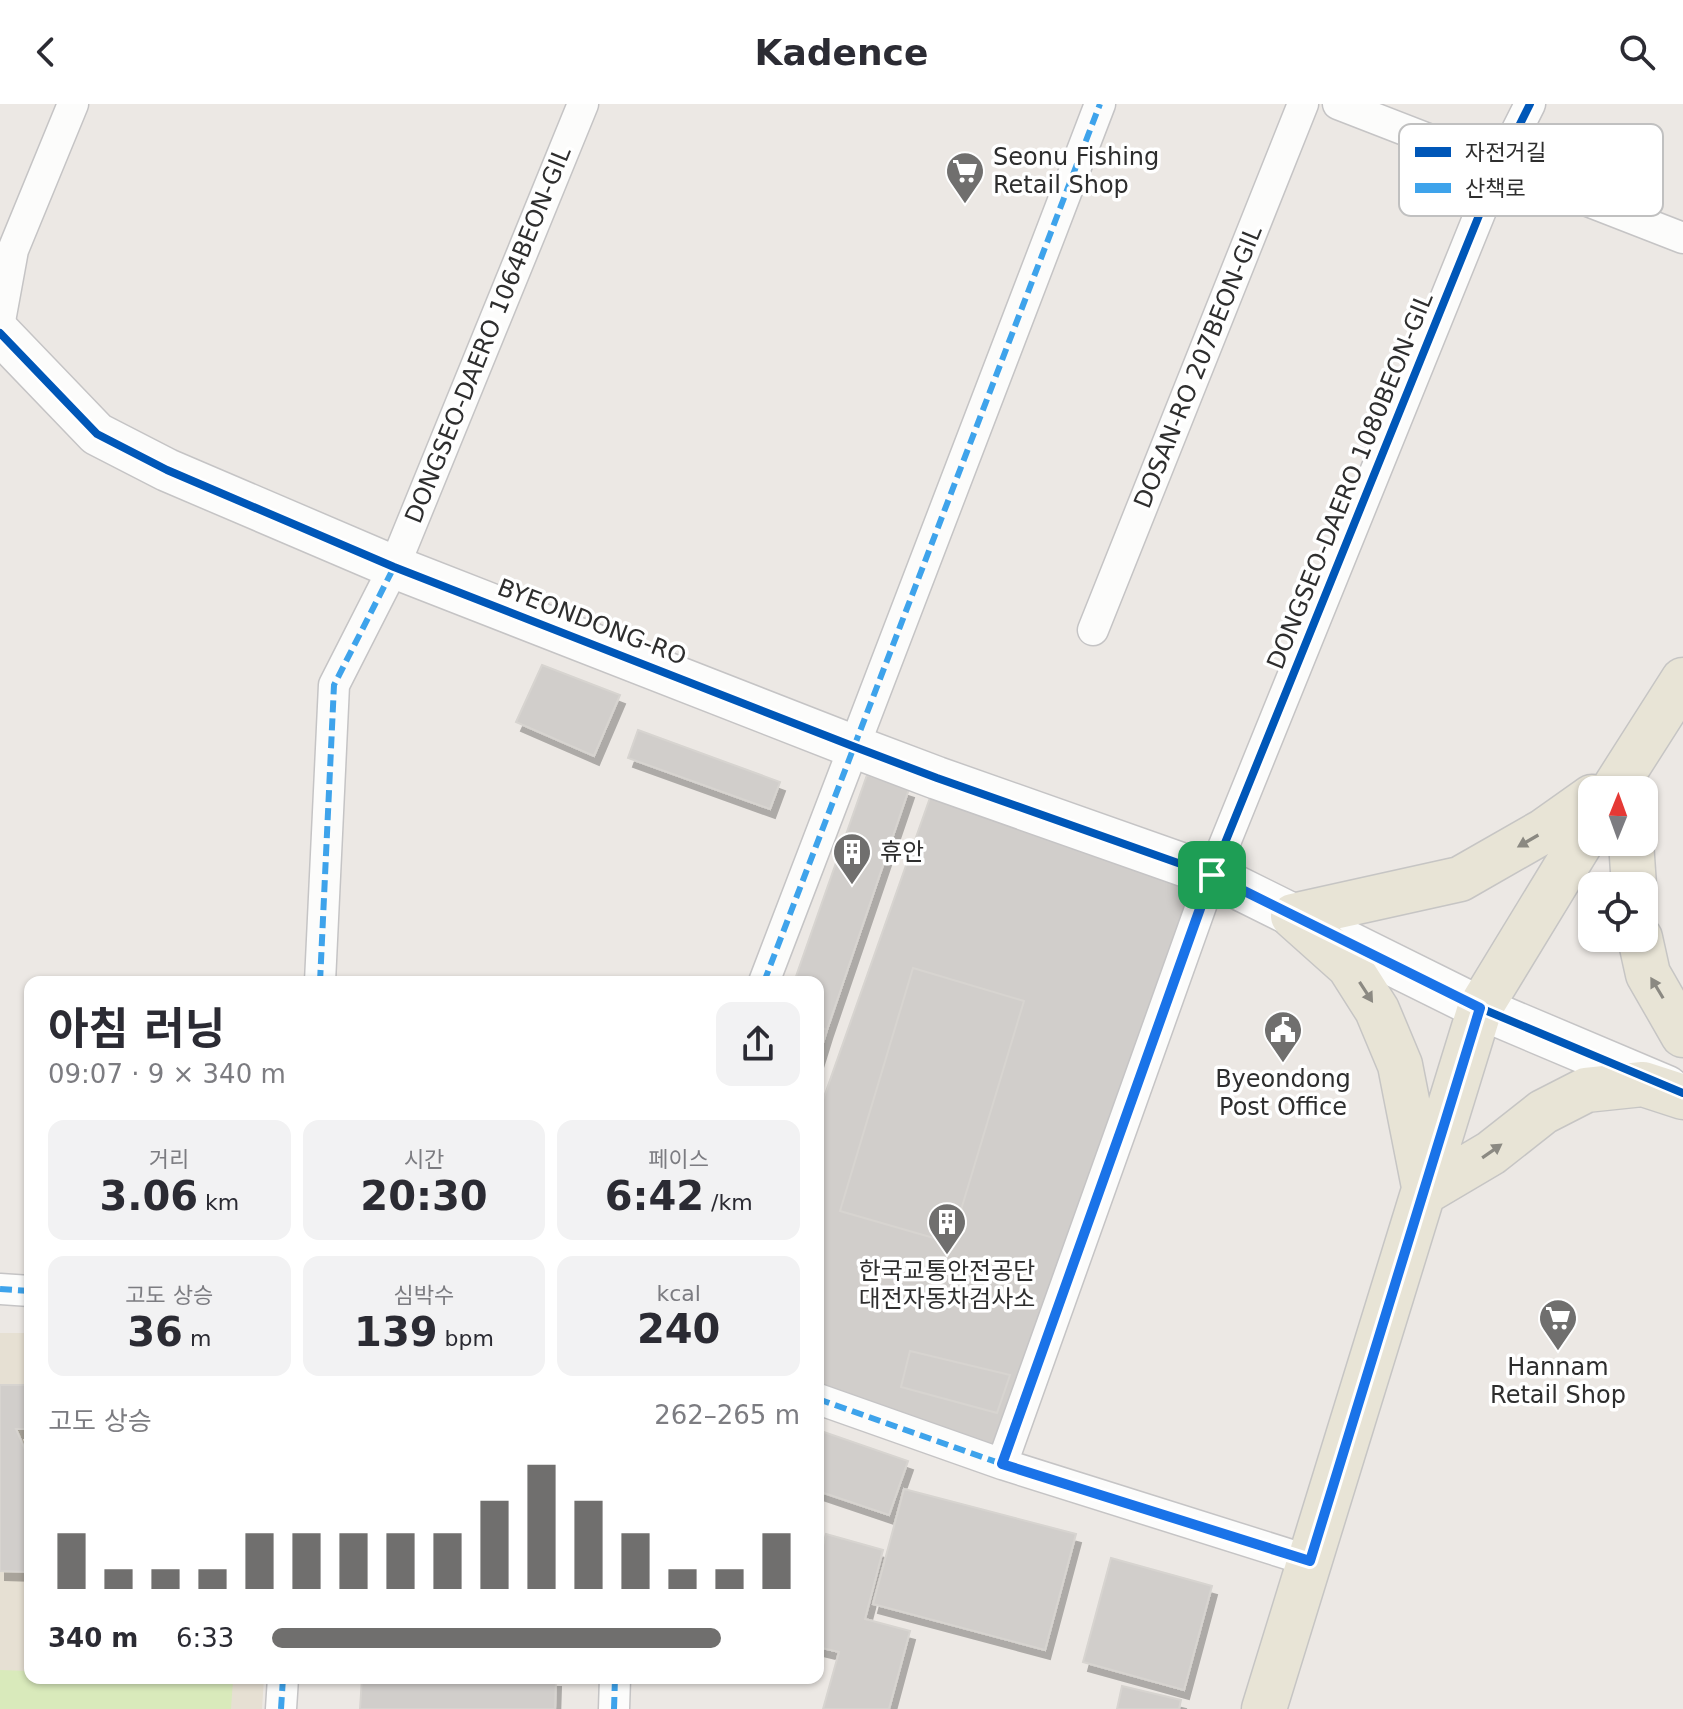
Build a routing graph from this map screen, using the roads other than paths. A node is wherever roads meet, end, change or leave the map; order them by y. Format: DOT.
graph roads {
  1 [pos="73,104"];
  2 [pos="583,104"];
  3 [pos="1100,104"];
  4 [pos="1303,104"];
  5 [pos="1338,104"];
  6 [pos="1530,104"];
  7 [pos="1520,124"];
  8 [pos="1399,127"];
  9 [pos="1479,216"];
  10 [pos="1627,216"];
  11 [pos="1683,238"];
  12 [pos="0,321"];
  13 [pos="0,333"];
  14 [pos="394,567"];
  15 [pos="1093,630"];
  16 [pos="1683,680"];
  17 [pos="855,747"];
  18 [pos="1619,776"];
  19 [pos="1578,809"];
  20 [pos="1578,847"];
  21 [pos="1212,875"];
  22 [pos="1293,916"];
  23 [pos="1643,952"];
  24 [pos="320,976"];
  25 [pos="766,976"];
  26 [pos="1480,1008"];
  27 [pos="1683,1035"];
  28 [pos="1683,1095"];
  29 [pos="1425,1192"];
  30 [pos="0,1289"];
  31 [pos="24,1291"];
  32 [pos="824,1401"];
  33 [pos="1002,1464"];
  34 [pos="1310,1561"];
  35 [pos="283,1684"];
  36 [pos="615,1684"];
  37 [pos="281,1709"];
  38 [pos="614,1709"];
  39 [pos="1264,1709"];
  1 -- 12 [label="street"];
  2 -- 14 [label="street, DONGSEO-DAERO 1064BEON-GIL"];
  3 -- 17 [label="street"];
  4 -- 15 [label="street, DOSAN-RO 207BEON-GIL"];
  5 -- 8 [label="street"];
  6 -- 7 [label="street, DONGSEO-DAERO 1080BEON-GIL"];
  9 -- 21 [label="street, DONGSEO-DAERO 1080BEON-GIL"];
  10 -- 11 [label="street"];
  13 -- 14 [label="street, BYEONDONG-RO"];
  14 -- 17 [label="street, BYEONDONG-RO"];
  14 -- 24 [label="street, DONGSEO-DAERO 1064BEON-GIL"];
  16 -- 18 [label="main road"];
  17 -- 21 [label="street, BYEONDONG-RO"];
  17 -- 25 [label="street"];
  19 -- 22 [label="main road, one-way"];
  20 -- 26 [label="main road"];
  21 -- 22 [label="street, BYEONDONG-RO"];
  21 -- 33 [label="street"];
  22 -- 26 [label="street, BYEONDONG-RO"];
  22 -- 29 [label="main road, one-way"];
  27 -- 23 [label="main road, one-way"];
  26 -- 28 [label="street, BYEONDONG-RO"];
  26 -- 29 [label="main road"];
  29 -- 28 [label="main road, one-way"];
  29 -- 34 [label="main road"];
  30 -- 31 [label="street"];
  32 -- 33 [label="street"];
  33 -- 34 [label="street"];
  34 -- 39 [label="main road"];
  35 -- 37 [label="street"];
  36 -- 38 [label="street"];
}
